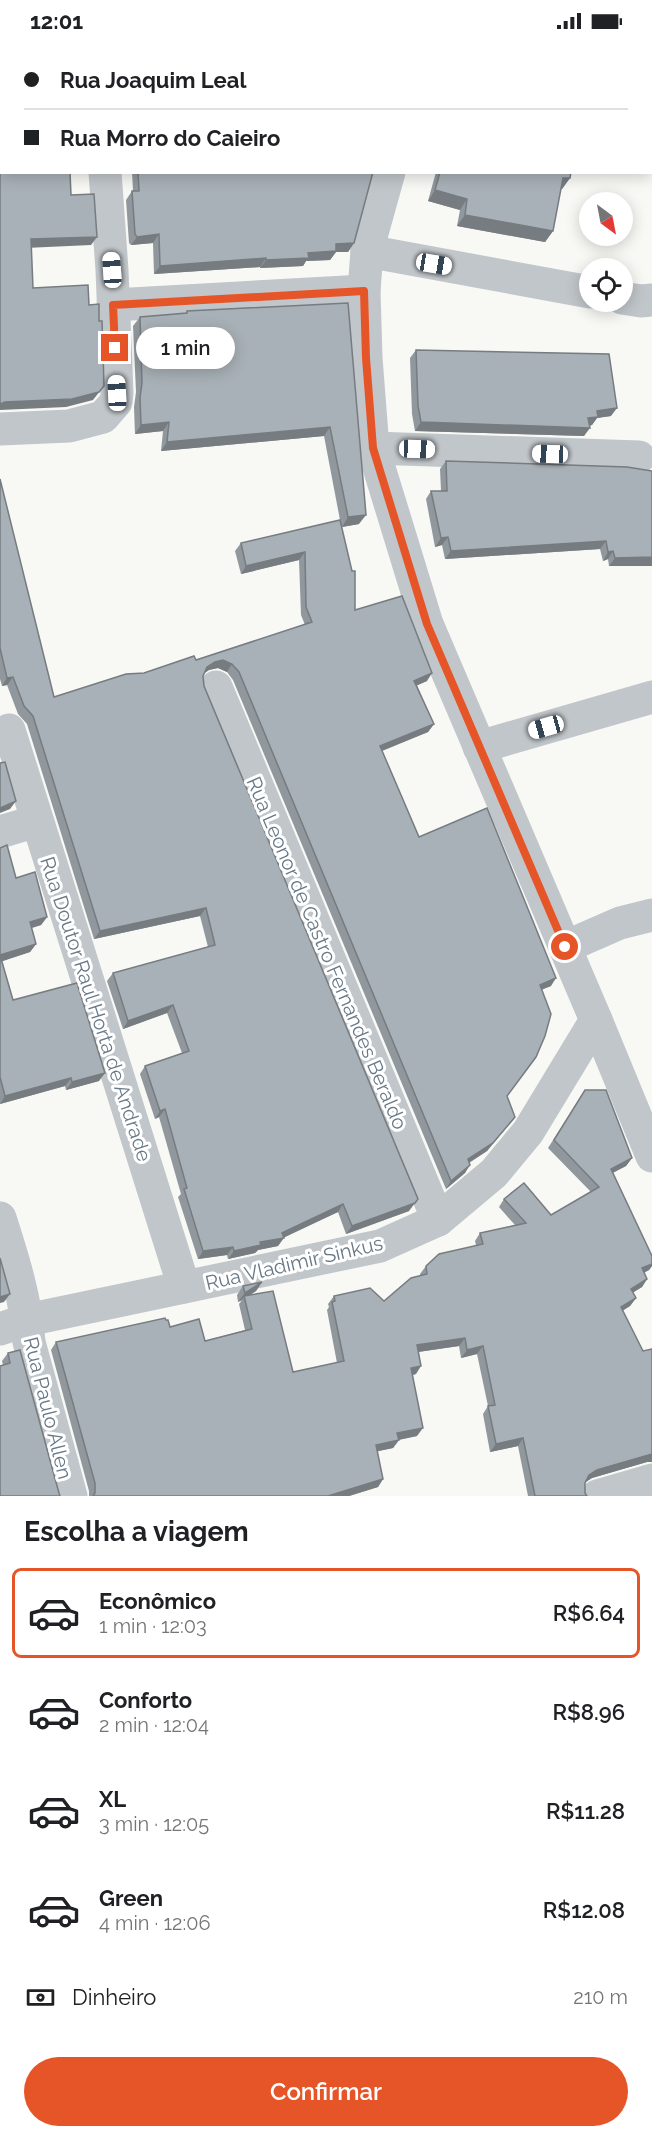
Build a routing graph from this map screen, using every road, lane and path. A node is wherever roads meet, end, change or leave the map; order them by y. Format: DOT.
graph roads {
  1 [pos="105,174"];
  2 [pos="388,174"];
  3 [pos="367,251"];
  4 [pos="579,290"];
  5 [pos="364,291"];
  6 [pos="633,300"];
  7 [pos="652,300"];
  8 [pos="113,305"];
  9 [pos="0,429"];
  10 [pos="373,448"];
  11 [pos="639,457"];
  12 [pos="216,687"];
  13 [pos="652,697"];
  14 [pos="9,730"];
  15 [pos="479,747"];
  16 [pos="37,821"];
  17 [pos="0,832"];
  18 [pos="652,915"];
  19 [pos="565,947"];
  20 [pos="596,1020"];
  21 [pos="652,1156"];
  22 [pos="0,1218"];
  23 [pos="438,1220"];
  24 [pos="184,1287"];
  25 [pos="14,1324"];
  26 [pos="652,1480"];
  27 [pos="71,1496"];
  28 [pos="597,1496"];
  1 -- 8 [label="street"];
  2 -- 3 [label="street"];
  3 -- 4 [label="street"];
  3 -- 5 [label="street"];
  5 -- 8 [label="street"];
  5 -- 10 [label="street"];
  6 -- 7 [label="street"];
  8 -- 9 [label="street"];
  10 -- 11 [label="street"];
  10 -- 15 [label="street"];
  12 -- 23 [label="street, Rua Leonor de Castro Fernandes Beraldo"];
  13 -- 15 [label="street"];
  14 -- 16 [label="street, Rua Doutor Raul Horta de Andrade"];
  15 -- 19 [label="street"];
  16 -- 17 [label="street"];
  16 -- 24 [label="street, Rua Doutor Raul Horta de Andrade"];
  18 -- 19 [label="street"];
  19 -- 20 [label="street"];
  20 -- 21 [label="street"];
  20 -- 23 [label="street, Rua Vladimir Sinkus"];
  22 -- 25 [label="street, Rua Paulo Allen"];
  23 -- 24 [label="street, Rua Vladimir Sinkus"];
  24 -- 25 [label="street, Rua Vladimir Sinkus"];
  25 -- 27 [label="street, Rua Paulo Allen"];
  26 -- 28 [label="street"];
}
